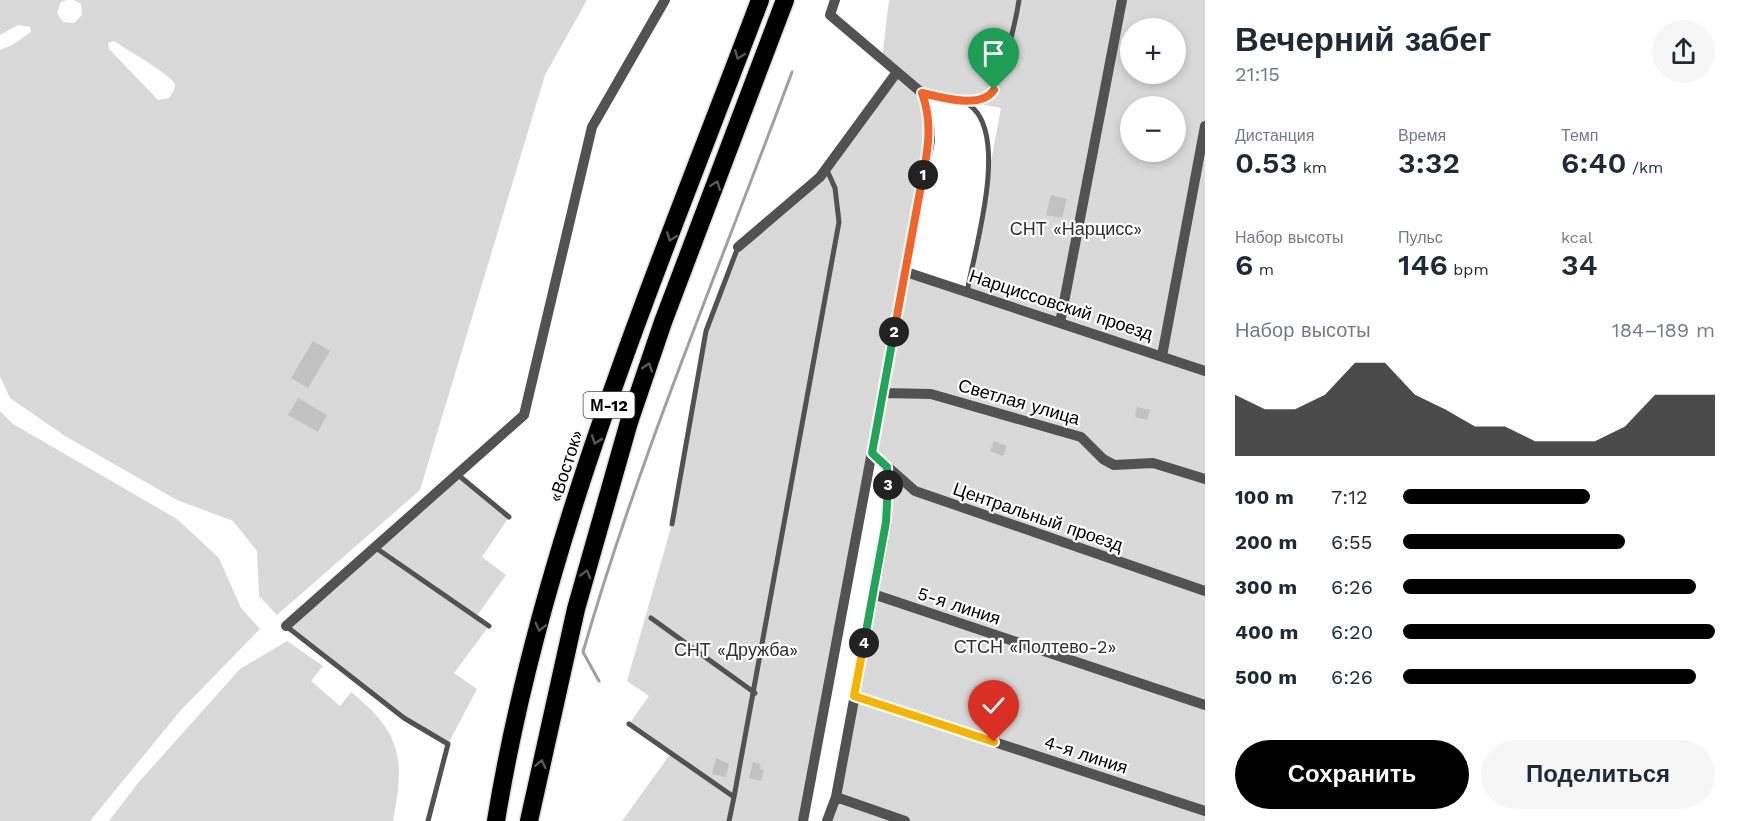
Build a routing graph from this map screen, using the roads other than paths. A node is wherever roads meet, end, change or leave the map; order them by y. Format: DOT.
graph roads {
  1 [pos="664,0"];
  2 [pos="760,0"];
  3 [pos="785,0"];
  4 [pos="835,0"];
  5 [pos="1020,0"];
  6 [pos="1122,0"];
  7 [pos="897,72"];
  8 [pos="922,93"];
  9 [pos="960,100"];
  10 [pos="1205,126"];
  11 [pos="826,168"];
  12 [pos="738,247"];
  13 [pos="906,272"];
  14 [pos="967,292"];
  15 [pos="1060,323"];
  16 [pos="1162,356"];
  17 [pos="1205,370"];
  18 [pos="883,393"];
  19 [pos="872,453"];
  20 [pos="887,467"];
  21 [pos="456,473"];
  22 [pos="1205,479"];
  23 [pos="509,517"];
  24 [pos="672,524"];
  25 [pos="376,548"];
  26 [pos="1205,591"];
  27 [pos="873,594"];
  28 [pos="651,618"];
  29 [pos="286,626"];
  30 [pos="489,626"];
  31 [pos="755,693"];
  32 [pos="854,696"];
  33 [pos="1205,705"];
  34 [pos="629,724"];
  35 [pos="734,797"];
  36 [pos="836,797"];
  37 [pos="1205,811"];
  38 [pos="428,821"];
  39 [pos="496,821"];
  40 [pos="529,821"];
  41 [pos="729,821"];
  42 [pos="803,821"];
  43 [pos="827,821"];
  44 [pos="905,821"];
  1 -- 21 [label="street"];
  2 -- 39 [label="highway, «Восток» / М-12, one-way"];
  40 -- 3 [label="highway, М-12, one-way"];
  4 -- 7 [label="street"];
  5 -- 9 [label="lane"];
  6 -- 15 [label="street"];
  7 -- 8 [label="street"];
  7 -- 11 [label="street"];
  8 -- 9 [label="lane"];
  8 -- 13 [label="street"];
  9 -- 14 [label="lane"];
  10 -- 16 [label="street"];
  11 -- 12 [label="street"];
  11 -- 31 [label="lane"];
  12 -- 24 [label="lane"];
  13 -- 14 [label="street, Нарциссовский проезд"];
  13 -- 18 [label="street"];
  14 -- 15 [label="street, Нарциссовский проезд"];
  15 -- 16 [label="street, Нарциссовский проезд"];
  16 -- 17 [label="street, Нарциссовский проезд"];
  18 -- 19 [label="street"];
  18 -- 22 [label="street, Светлая улица"];
  19 -- 20 [label="street, Центральный проезд"];
  19 -- 42 [label="street"];
  20 -- 26 [label="street, Центральный проезд"];
  20 -- 27 [label="street"];
  21 -- 23 [label="lane"];
  21 -- 25 [label="street"];
  25 -- 29 [label="street"];
  25 -- 30 [label="lane"];
  27 -- 32 [label="street"];
  27 -- 33 [label="street, 5-я линия"];
  28 -- 31 [label="lane"];
  29 -- 38 [label="lane"];
  31 -- 35 [label="lane"];
  32 -- 36 [label="street"];
  32 -- 37 [label="street, 4-я линия"];
  34 -- 35 [label="lane"];
  35 -- 41 [label="lane"];
  36 -- 43 [label="street"];
  36 -- 44 [label="street"];
}
